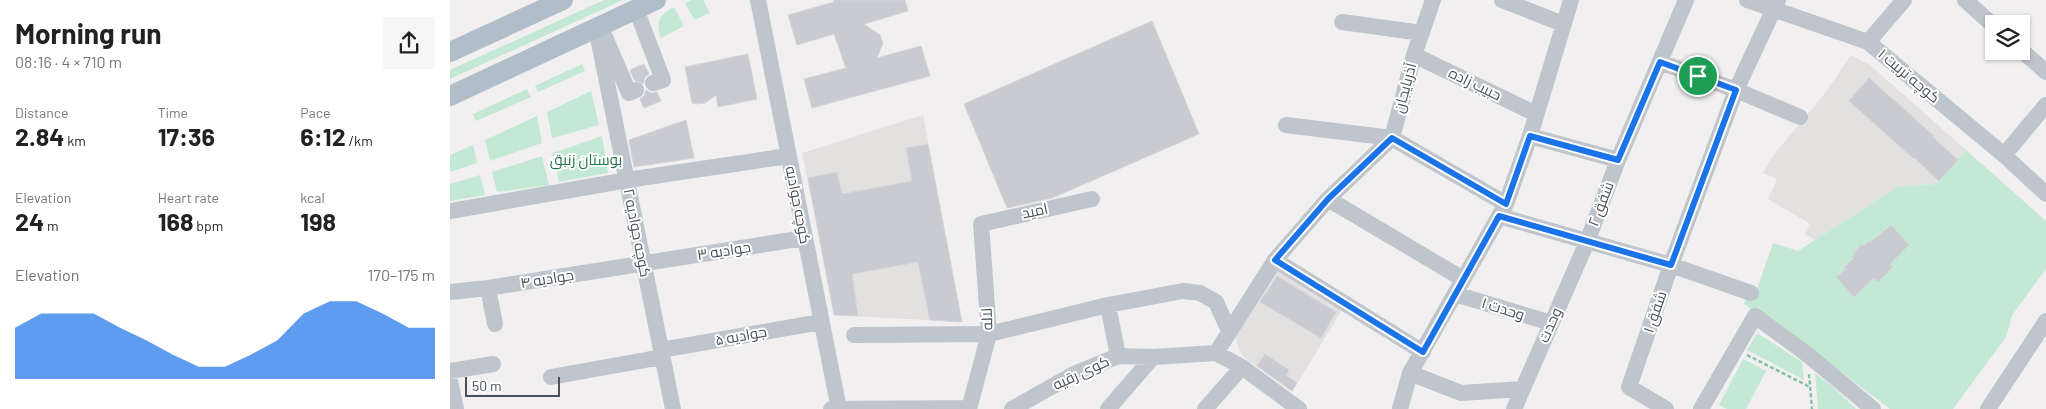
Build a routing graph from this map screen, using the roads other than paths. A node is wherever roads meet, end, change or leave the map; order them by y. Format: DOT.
graph roads {
  1 [pos="564,0"];
  2 [pos="656,0"];
  3 [pos="758,0"];
  4 [pos="1433,0"];
  5 [pos="1502,0"];
  6 [pos="1571,0"];
  7 [pos="1686,0"];
  8 [pos="1747,0"];
  9 [pos="1904,0"];
  10 [pos="1964,0"];
  11 [pos="1775,5"];
  12 [pos="636,9"];
  13 [pos="1985,18"];
  14 [pos="1342,22"];
  15 [pos="1563,24"];
  16 [pos="598,27"];
  17 [pos="1422,33"];
  18 [pos="1868,42"];
  19 [pos="450,52"];
  20 [pos="1414,55"];
  21 [pos="2030,58"];
  22 [pos="1660,62"];
  23 [pos="2046,72"];
  24 [pos="653,83"];
  25 [pos="636,90"];
  26 [pos="1736,90"];
  27 [pos="450,96"];
  28 [pos="2046,105"];
  29 [pos="1536,114"];
  30 [pos="1800,117"];
  31 [pos="1286,125"];
  32 [pos="1530,136"];
  33 [pos="1392,138"];
  34 [pos="2004,155"];
  35 [pos="788,156"];
  36 [pos="1618,160"];
  37 [pos="621,181"];
  38 [pos="2046,194"];
  39 [pos="1092,199"];
  40 [pos="1328,199"];
  41 [pos="1502,210"];
  42 [pos="450,211"];
  43 [pos="981,227"];
  44 [pos="804,238"];
  45 [pos="1587,242"];
  46 [pos="1275,260"];
  47 [pos="644,264"];
  48 [pos="1671,265"];
  49 [pos="1462,279"];
  50 [pos="488,288"];
  51 [pos="450,292"];
  52 [pos="1750,293"];
  53 [pos="1455,294"];
  54 [pos="1108,306"];
  55 [pos="821,322"];
  56 [pos="2046,322"];
  57 [pos="1551,323"];
  58 [pos="495,324"];
  59 [pos="1229,331"];
  60 [pos="989,334"];
  61 [pos="854,335"];
  62 [pos="1423,352"];
  63 [pos="1216,353"];
  64 [pos="662,354"];
  65 [pos="1118,356"];
  66 [pos="1152,357"];
  67 [pos="493,364"];
  68 [pos="1242,367"];
  69 [pos="450,370"];
  70 [pos="1410,373"];
  71 [pos="551,377"];
  72 [pos="450,380"];
  73 [pos="1522,388"];
  74 [pos="1640,402"];
  75 [pos="456,409"];
  76 [pos="673,409"];
  77 [pos="836,409"];
  78 [pos="969,409"];
  79 [pos="1012,409"];
  80 [pos="1108,409"];
  81 [pos="1205,409"];
  82 [pos="1299,409"];
  83 [pos="1400,409"];
  84 [pos="1514,409"];
  85 [pos="1666,409"];
  86 [pos="1701,409"];
  87 [pos="1873,409"];
  88 [pos="1988,409"];
  1 -- 19 [label="main road"];
  2 -- 12 [label="main road"];
  3 -- 35 [label="street, کوچه جوادیه"];
  4 -- 17 [label="street, آذربایجان"];
  5 -- 15 [label="street"];
  6 -- 15 [label="street"];
  7 -- 22 [label="street, شفق ۲"];
  8 -- 11 [label="street, کوچه تربیت ۱"];
  9 -- 18 [label="street"];
  10 -- 13 [label="street"];
  11 -- 18 [label="street, کوچه تربیت ۱"];
  11 -- 26 [label="street, شفق ۱"];
  12 -- 16 [label="main road"];
  12 -- 24 [label="street"];
  14 -- 17 [label="street"];
  15 -- 29 [label="street"];
  16 -- 25 [label="street"];
  16 -- 27 [label="main road"];
  16 -- 37 [label="street, کوچه جوادیه ۲"];
  17 -- 20 [label="street, آذربایجان"];
  18 -- 34 [label="street, کوچه تربیت ۱"];
  20 -- 29 [label="street, حبیب زاده"];
  20 -- 33 [label="street, آذربایجان"];
  21 -- 23 [label="street"];
  22 -- 26 [label="street"];
  22 -- 36 [label="street, شفق ۲"];
  26 -- 30 [label="street"];
  26 -- 48 [label="street, شفق ۱"];
  28 -- 34 [label="street"];
  29 -- 32 [label="street"];
  31 -- 33 [label="street"];
  32 -- 36 [label="street"];
  32 -- 41 [label="street"];
  33 -- 40 [label="street"];
  33 -- 41 [label="street"];
  34 -- 38 [label="street, کوچه تربیت ۱"];
  35 -- 37 [label="street"];
  35 -- 44 [label="street, کوچه جوادیه"];
  36 -- 45 [label="street, شفق ۲"];
  37 -- 42 [label="street"];
  37 -- 47 [label="street, کوچه جوادیه ۲"];
  39 -- 43 [label="street, امید"];
  40 -- 46 [label="street"];
  40 -- 49 [label="street"];
  41 -- 45 [label="street"];
  41 -- 49 [label="street"];
  43 -- 60 [label="street, لاله"];
  44 -- 47 [label="street, جوادیه ۳"];
  44 -- 55 [label="street, کوچه جوادیه"];
  45 -- 48 [label="street"];
  45 -- 57 [label="street, وحدت"];
  46 -- 59 [label="street"];
  46 -- 62 [label="street"];
  47 -- 50 [label="street, جوادیه ۴"];
  47 -- 64 [label="street, کوچه جوادیه ۲"];
  48 -- 52 [label="street"];
  48 -- 74 [label="street, شفق ۱"];
  49 -- 53 [label="street"];
  50 -- 51 [label="street, جوادیه ۴"];
  50 -- 58 [label="street"];
  53 -- 57 [label="street, وحدت ۱"];
  53 -- 62 [label="street"];
  54 -- 59 [label="street"];
  54 -- 60 [label="street"];
  54 -- 65 [label="street"];
  55 -- 64 [label="street, جوادیه ۵"];
  55 -- 77 [label="street, کوچه جوادیه"];
  56 -- 88 [label="street"];
  57 -- 73 [label="street, وحدت"];
  59 -- 63 [label="street"];
  60 -- 61 [label="street"];
  60 -- 78 [label="street, لاله"];
  62 -- 70 [label="street"];
  63 -- 66 [label="street, کوی رقیه"];
  63 -- 68 [label="street"];
  64 -- 71 [label="street, جوادیه ۵"];
  64 -- 76 [label="street, کوچه جوادیه ۲"];
  65 -- 66 [label="street, کوی رقیه"];
  65 -- 79 [label="street, کوی رقیه"];
  66 -- 80 [label="street"];
  67 -- 69 [label="street"];
  68 -- 81 [label="street"];
  68 -- 82 [label="street"];
  70 -- 73 [label="street"];
  70 -- 83 [label="street"];
  72 -- 75 [label="street"];
  73 -- 84 [label="street, وحدت"];
  74 -- 85 [label="street"];
  77 -- 78 [label="street"];
  86 -- 87 [label="street"];
}
